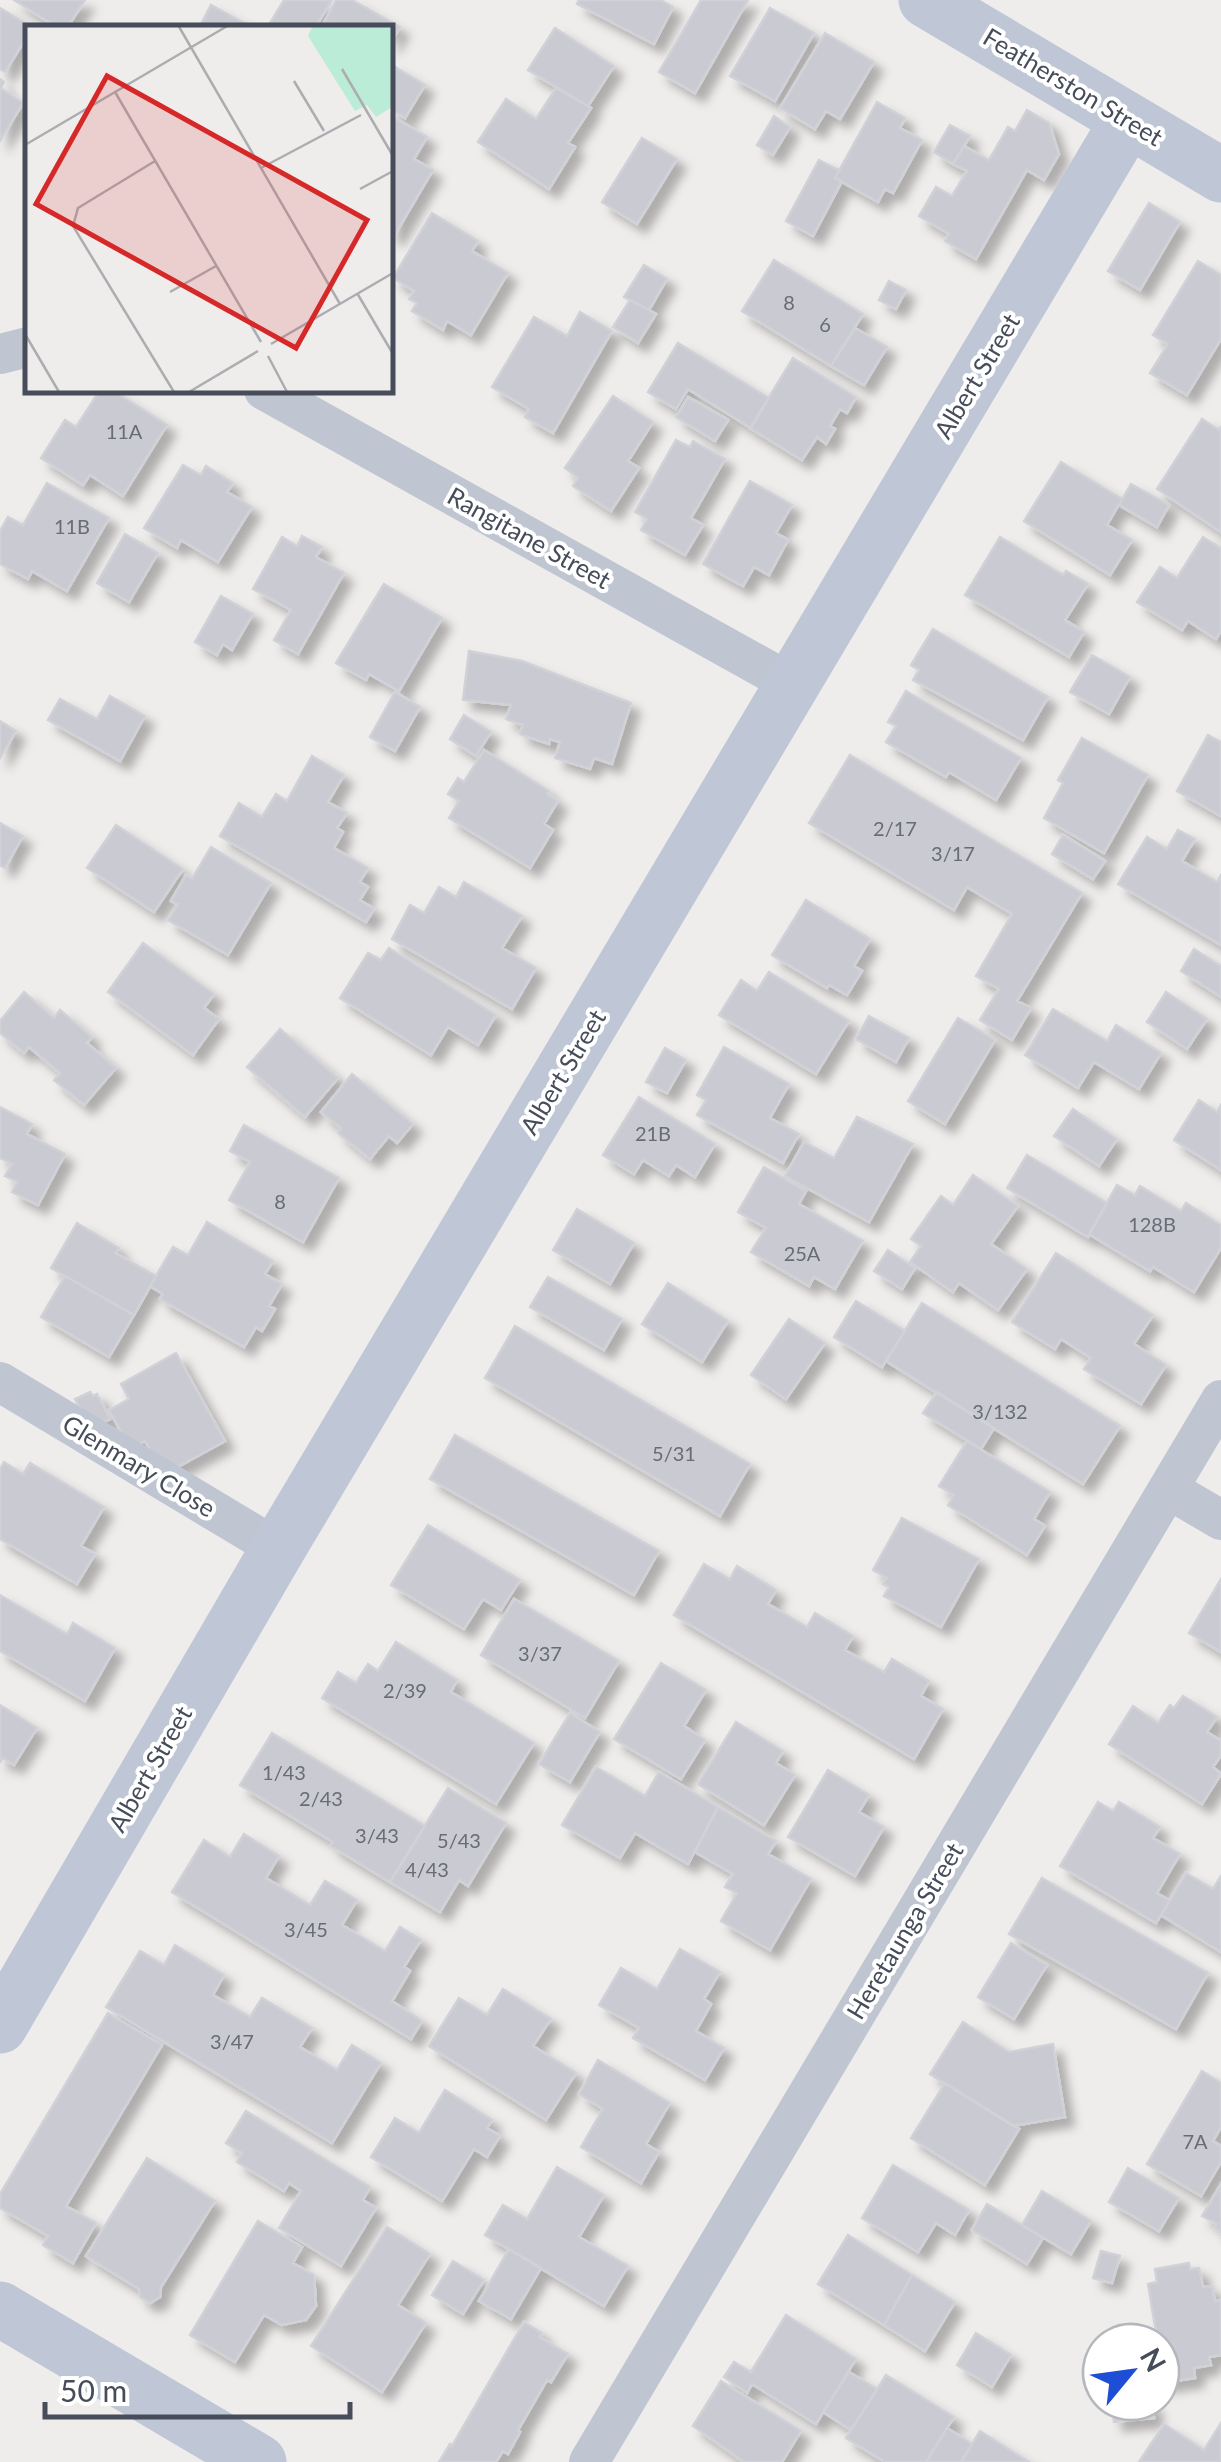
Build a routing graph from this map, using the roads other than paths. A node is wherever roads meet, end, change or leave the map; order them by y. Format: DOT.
graph roads {
  1 [pos="926,0"];
  2 [pos="1128,120"];
  3 [pos="1221,174"];
  4 [pos="25,349"];
  5 [pos="0,354"];
  6 [pos="268,392"];
  7 [pos="794,685"];
  8 [pos="0,1382"];
  9 [pos="1221,1400"];
  10 [pos="1168,1489"];
  11 [pos="1221,1520"];
  12 [pos="278,1549"];
  13 [pos="0,2026"];
  14 [pos="0,2309"];
  15 [pos="260,2462"];
  16 [pos="590,2462"];
  1 -- 2 [label="street, Featherston Street"];
  2 -- 3 [label="street, Featherston Street"];
  2 -- 7 [label="street, Albert Street"];
  4 -- 5 [label="street"];
  6 -- 7 [label="street, Rangitane Street"];
  7 -- 12 [label="street, Albert Street"];
  8 -- 12 [label="street, Glenmary Close"];
  9 -- 10 [label="street, Heretaunga Street"];
  10 -- 11 [label="street"];
  10 -- 16 [label="street, Heretaunga Street"];
  12 -- 13 [label="street, Albert Street"];
  14 -- 15 [label="street"];
}
